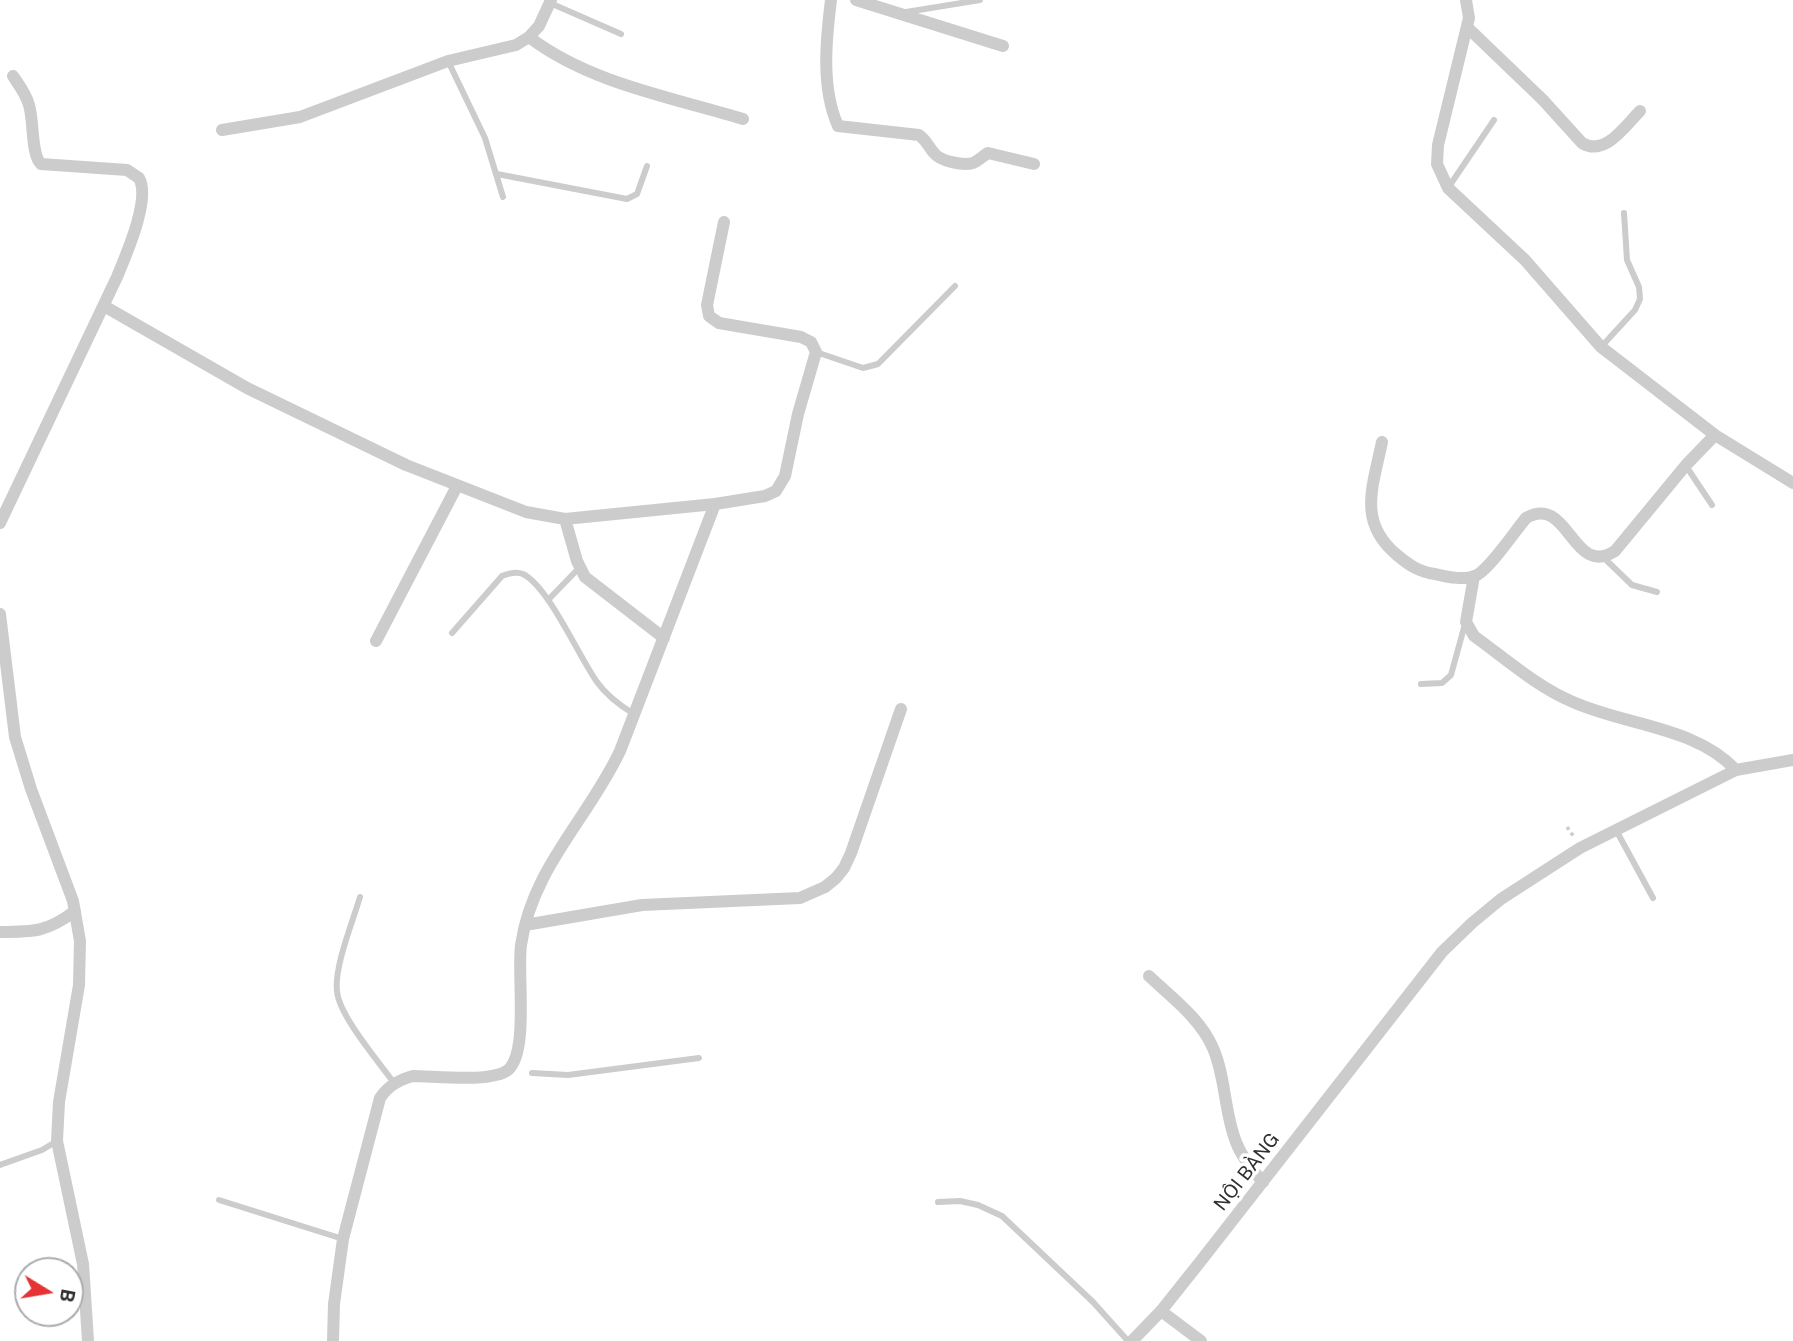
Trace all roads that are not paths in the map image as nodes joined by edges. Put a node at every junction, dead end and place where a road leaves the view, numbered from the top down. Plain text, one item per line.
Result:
1 (831, 0) edge
2 (856, 0) edge
3 (980, 0) edge
4 (1466, 0) edge
5 (550, 1) edge
6 (901, 13) junction
7 (1467, 27) junction
8 (621, 34) dead end
9 (529, 37) junction
10 (1003, 46) dead end
11 (448, 61) junction
12 (13, 76) dead end
13 (1640, 111) dead end
14 (743, 119) dead end
15 (1494, 120) dead end
16 (222, 130) dead end
17 (1034, 164) dead end
18 (648, 166) dead end
19 (496, 174) junction
20 (1448, 188) junction
21 (503, 197) dead end
22 (1624, 213) dead end
23 (724, 222) dead end
24 (955, 286) dead end
25 (104, 306) junction
26 (1601, 347) junction
27 (816, 352) junction
28 (1715, 435) junction
29 (1382, 442) dead end
30 (1686, 465) junction
31 (1793, 483) edge
32 (457, 486) junction
33 (715, 504) junction
34 (1712, 505) dead end
35 (565, 519) junction
36 (0, 523) edge
37 (1602, 557) junction
38 (579, 568) junction
39 (1474, 576) junction
40 (1657, 592) dead end
41 (548, 600) junction
42 (0, 614) edge
43 (1466, 622) junction
44 (452, 633) dead end
45 (664, 638) junction
46 (376, 641) dead end
47 (1422, 684) dead end
48 (901, 709) dead end
49 (635, 715) junction
50 (1793, 760) edge
51 (1736, 770) junction
52 (1616, 830) junction
53 (360, 897) dead end
54 (1653, 898) dead end
55 (75, 911) junction
56 (525, 925) junction
57 (0, 932) edge
58 (1149, 976) dead end
59 (699, 1058) dead end
60 (532, 1073) dead end
61 (394, 1083) junction
62 (57, 1142) junction
63 (0, 1165) edge
64 (1263, 1182) junction
65 (219, 1200) dead end
66 (938, 1202) dead end
67 (343, 1239) junction
68 (1161, 1311) junction
69 (88, 1341) edge
70 (333, 1341) edge
71 (1130, 1341) edge
72 (1202, 1341) edge

1 - 17 street
2 - 6 street
3 - 6 lane
4 - 7 street
5 - 8 lane
5 - 9 street
6 - 10 street
7 - 13 street
7 - 20 street
9 - 11 street
9 - 14 street
11 - 16 street
11 - 19 lane
12 - 25 street
15 - 20 lane
18 - 19 lane
19 - 21 lane
20 - 26 street
22 - 26 lane
23 - 27 street
24 - 27 lane
25 - 32 street
25 - 36 street
26 - 28 street
27 - 33 street
28 - 30 street
28 - 31 street
29 - 39 street
30 - 34 lane
30 - 37 street
32 - 35 street
32 - 46 street
33 - 35 street
33 - 45 street
35 - 38 street
37 - 39 street
37 - 40 lane
38 - 41 lane
38 - 45 street
39 - 43 street
41 - 44 lane
41 - 49 lane
42 - 55 street
43 - 47 lane
43 - 51 street
45 - 49 street
48 - 56 street
49 - 56 street
50 - 51 street, NỘI BÀNG
51 - 52 street, NỘI BÀNG
52 - 54 lane
52 - 64 street, NỘI BÀNG
53 - 61 lane
55 - 57 street
55 - 62 street
56 - 61 street
58 - 64 street
59 - 60 lane
61 - 67 street
62 - 63 lane
62 - 69 street
64 - 68 street, NỘI BÀNG
65 - 67 lane
66 - 71 lane
67 - 70 street
68 - 71 street, NỘI BÀNG
68 - 72 street

